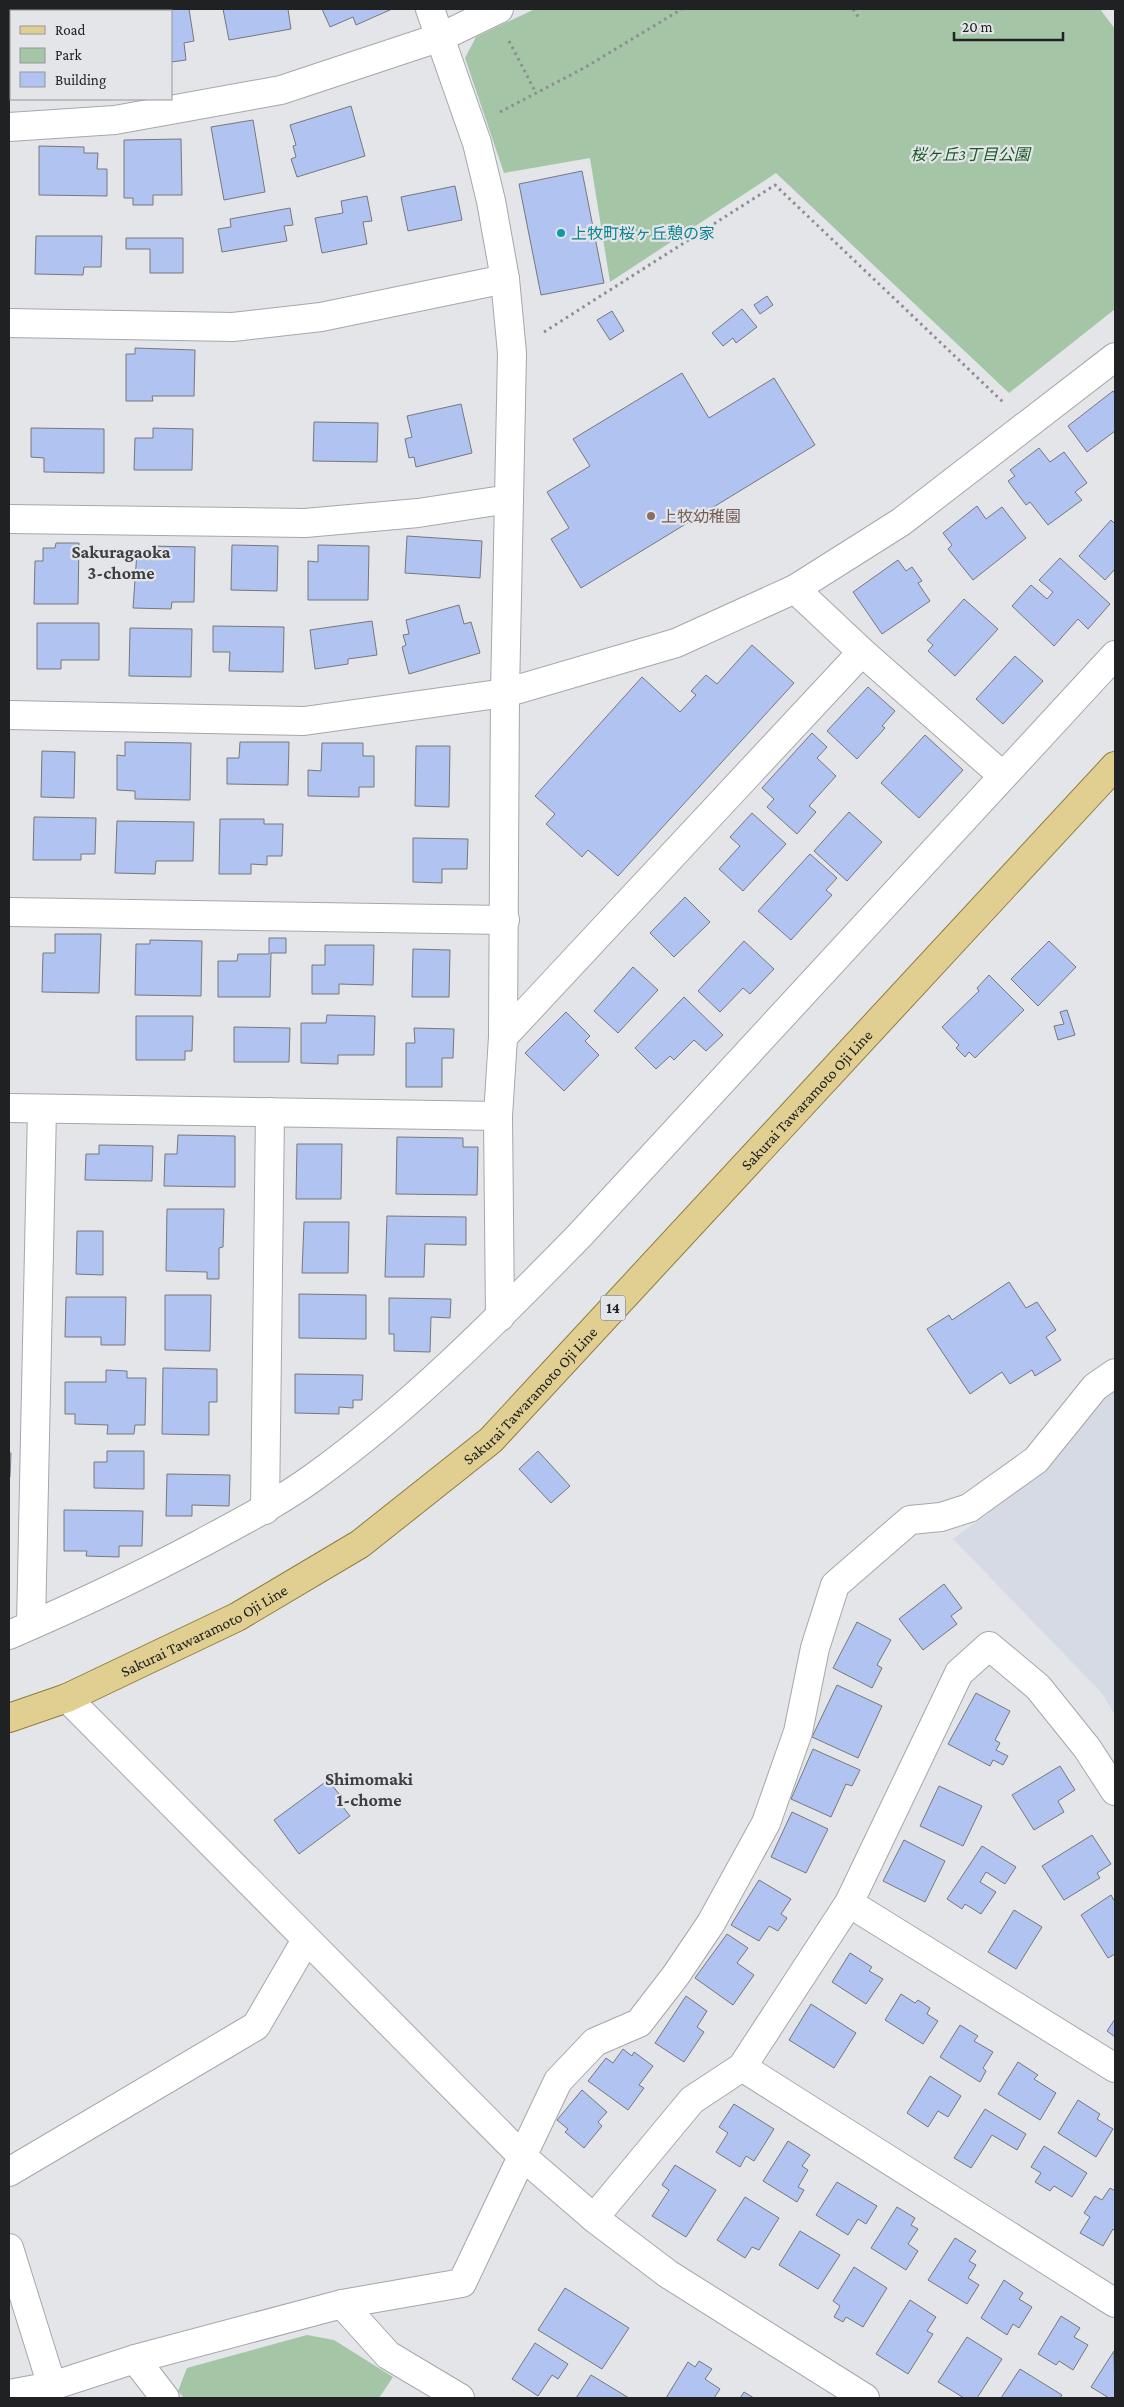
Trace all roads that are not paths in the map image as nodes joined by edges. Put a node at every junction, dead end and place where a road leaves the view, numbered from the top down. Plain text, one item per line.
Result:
1 (430, 9) edge
2 (496, 10) edge
3 (440, 37) junction
4 (9, 127) edge
5 (505, 279) junction
6 (9, 323) edge
7 (1115, 357) edge
8 (509, 499) junction
9 (9, 519) edge
10 (795, 589) junction
11 (862, 652) junction
12 (1115, 655) edge
13 (505, 693) junction
14 (9, 715) edge
15 (1115, 766) edge
16 (1004, 776) junction
17 (9, 912) edge
18 (505, 920) junction
19 (503, 1037) junction
20 (9, 1108) edge
21 (42, 1109) junction
22 (270, 1112) junction
23 (498, 1116) junction
24 (500, 1317) junction
25 (1115, 1374) edge
26 (265, 1510) junction
27 (20, 1630) edge
28 (67, 1698) junction
29 (9, 1718) edge
30 (1115, 1791) edge
31 (849, 1903) junction
32 (306, 1940) junction
33 (742, 2067) junction
34 (1115, 2068) edge
35 (522, 2156) junction
36 (9, 2172) edge
37 (594, 2218) junction
38 (9, 2248) edge
39 (1115, 2303) edge
40 (342, 2304) junction
41 (135, 2359) junction
42 (52, 2386) junction
43 (9, 2394) edge
44 (165, 2398) edge
45 (460, 2398) edge
46 (865, 2398) edge

1 - 3 street
2 - 3 street
3 - 4 street
3 - 5 street
5 - 6 street
5 - 8 street
7 - 10 street
8 - 9 street
8 - 13 street
10 - 11 street
10 - 13 street
11 - 16 street
11 - 19 street
12 - 16 street
13 - 14 street
13 - 18 street
15 - 28 main road, Sakurai Tawaramoto Oji Line / 14
16 - 24 street
17 - 18 street
18 - 19 street
19 - 23 street
20 - 21 street
21 - 22 street
21 - 27 street
22 - 23 street
22 - 26 street
23 - 24 street
24 - 26 street
25 - 35 street
26 - 27 street
28 - 29 main road, Sakurai Tawaramoto Oji Line / 14
28 - 32 street
30 - 31 street
31 - 33 street
31 - 34 street
32 - 35 street
32 - 36 street
33 - 37 street
33 - 39 street
35 - 37 street
35 - 40 street
37 - 46 street
38 - 42 street
40 - 41 street
40 - 45 street
41 - 42 street
41 - 44 street
42 - 43 street

